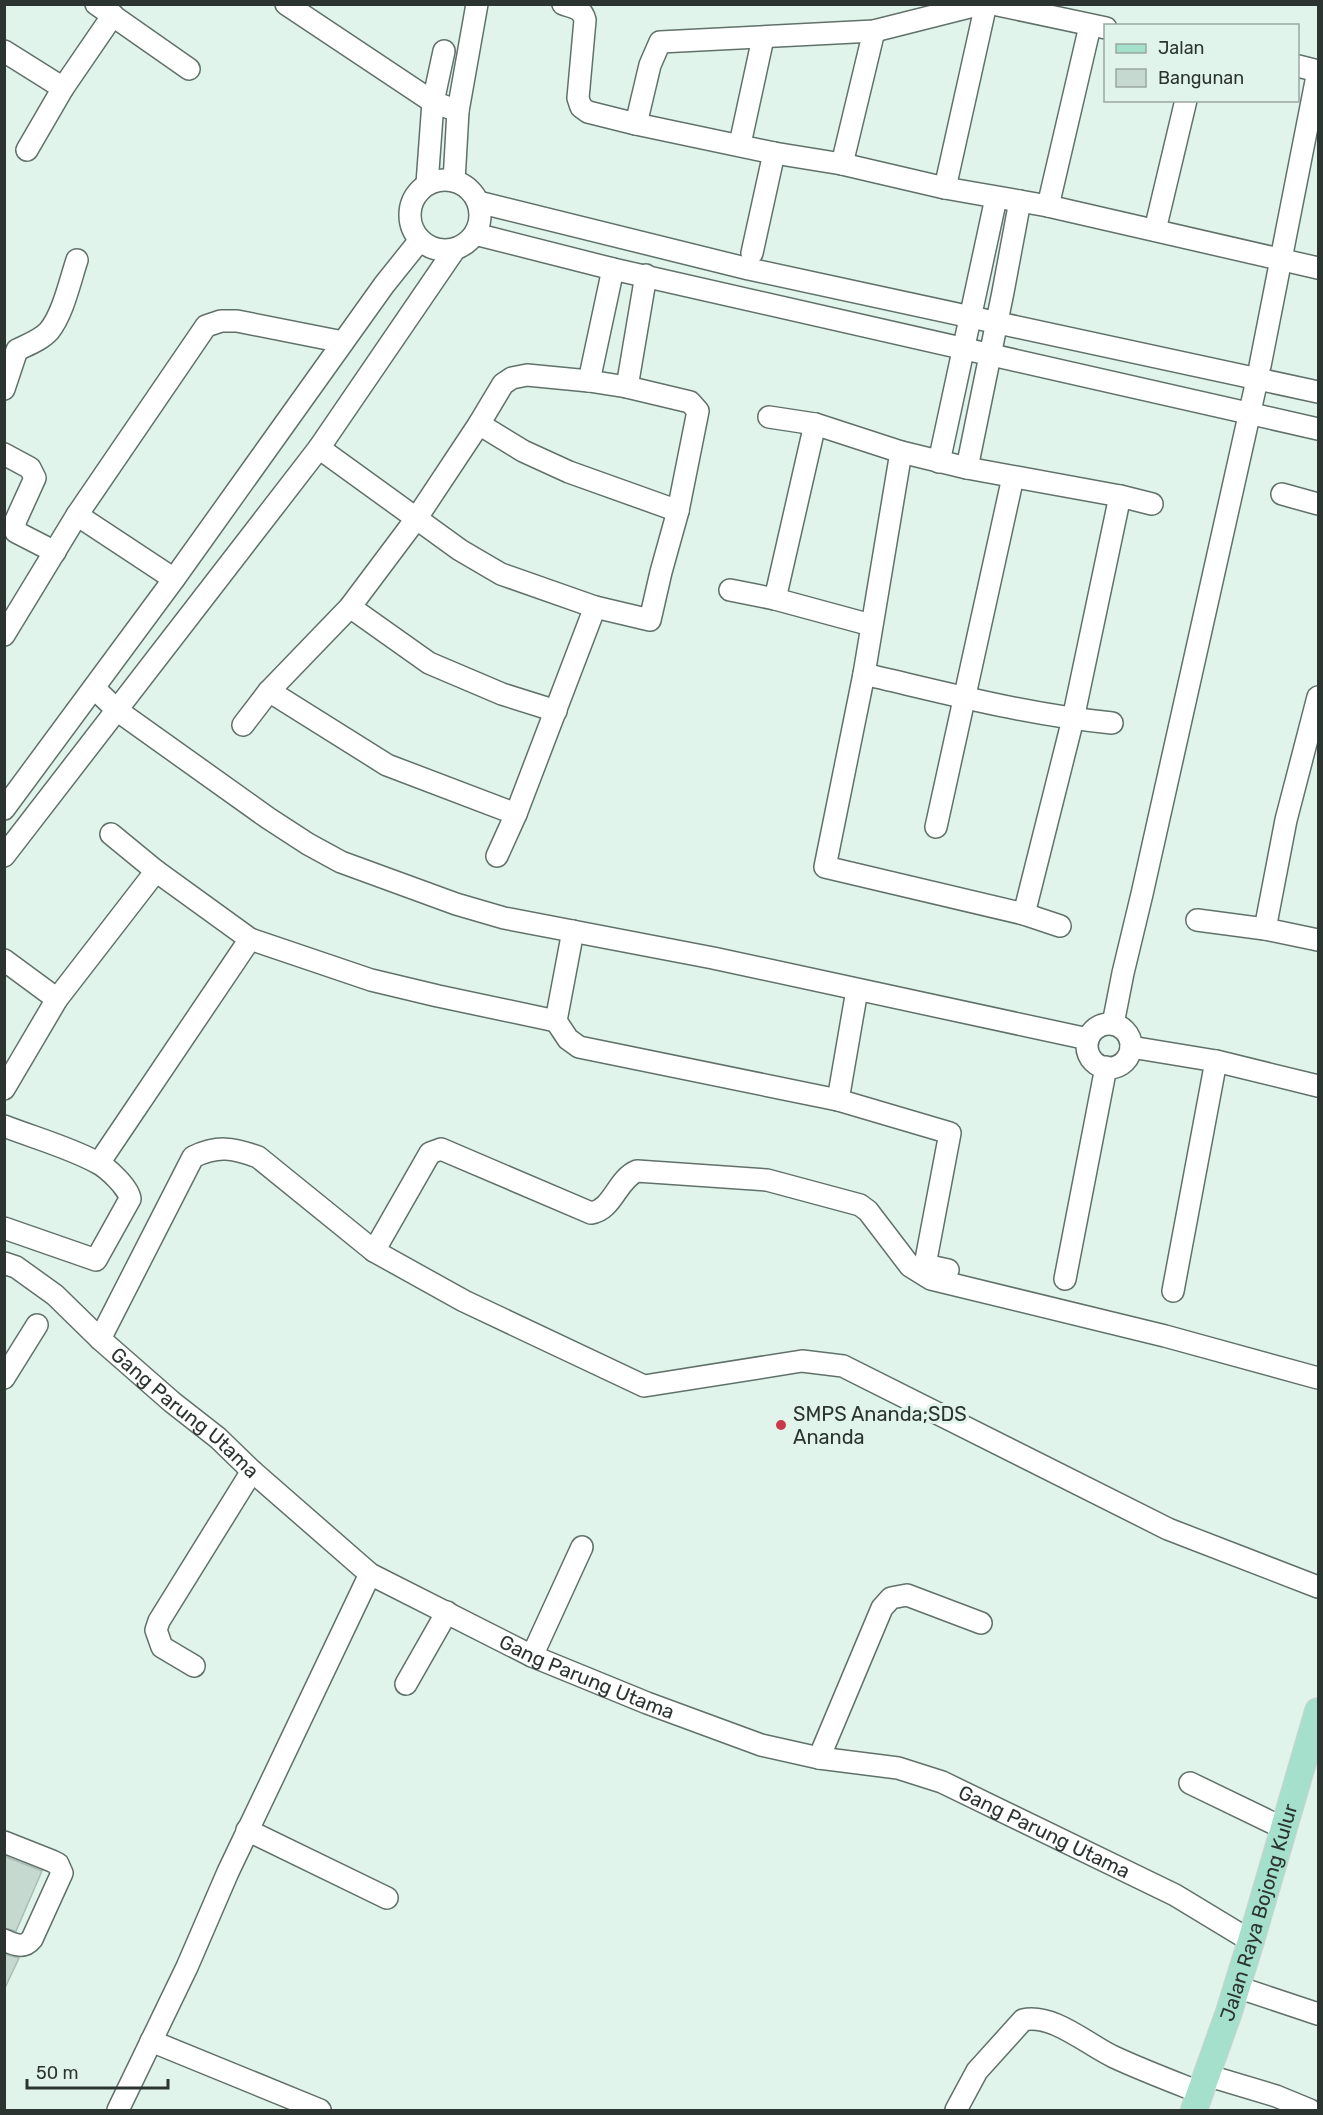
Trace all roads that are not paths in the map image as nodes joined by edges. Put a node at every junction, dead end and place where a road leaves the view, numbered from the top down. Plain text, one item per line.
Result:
1 (286, 4) edge
2 (477, 4) edge
3 (563, 4) edge
4 (981, 4) edge
5 (986, 4) edge
6 (993, 4) edge
7 (104, 10) edge
8 (1098, 27) edge
9 (874, 31) junction
10 (763, 38) junction
11 (4, 51) edge
12 (444, 51) dead end
13 (1299, 66) edge
14 (189, 69) dead end
15 (1318, 71) edge
16 (63, 88) junction
17 (433, 102) junction
18 (1186, 102) edge
19 (458, 111) junction
20 (636, 124) junction
21 (740, 144) junction
22 (27, 150) dead end
23 (774, 153) junction
24 (842, 164) junction
25 (454, 181) junction
26 (427, 184) junction
27 (945, 188) junction
28 (996, 198) junction
29 (1020, 201) junction
30 (478, 202) junction
31 (1048, 206) junction
32 (1155, 231) junction
33 (475, 234) junction
34 (420, 240) junction
35 (455, 249) junction
36 (752, 253) dead end
37 (77, 260) dead end
38 (1281, 260) junction
39 (1318, 268) edge
40 (613, 269) junction
41 (646, 275) junction
42 (971, 317) junction
43 (997, 323) junction
44 (343, 342) junction
45 (10, 347) edge
46 (964, 350) junction
47 (990, 356) junction
48 (1258, 373) junction
49 (589, 381) junction
50 (627, 387) junction
51 (4, 390) edge
52 (1318, 392) edge
53 (1248, 414) junction
54 (769, 417) dead end
55 (479, 424) junction
56 (815, 424) junction
57 (1318, 429) edge
58 (319, 448) junction
59 (901, 453) junction
60 (4, 454) edge
61 (939, 462) junction
62 (967, 468) junction
63 (1013, 477) junction
64 (1282, 494) dead end
65 (1120, 496) junction
66 (1152, 504) dead end
67 (1318, 504) edge
68 (678, 511) junction
69 (78, 515) junction
70 (416, 519) junction
71 (55, 552) junction
72 (174, 579) junction
73 (730, 590) dead end
74 (775, 599) junction
75 (350, 607) junction
76 (596, 607) junction
77 (871, 625) junction
78 (4, 635) edge
79 (864, 674) junction
80 (94, 688) junction
81 (269, 691) junction
82 (1318, 697) edge
83 (964, 698) junction
84 (118, 711) junction
85 (556, 711) junction
86 (1072, 719) junction
87 (1112, 723) dead end
88 (243, 725) dead end
89 (4, 809) edge
90 (516, 814) junction
91 (936, 827) dead end
92 (111, 834) dead end
93 (4, 856) edge
94 (497, 856) dead end
95 (156, 871) junction
96 (1024, 914) junction
97 (1197, 920) dead end
98 (1060, 926) dead end
99 (1265, 929) junction
100 (573, 931) junction
101 (250, 939) junction
102 (1318, 940) edge
103 (4, 960) edge
104 (857, 990) junction
105 (57, 999) junction
106 (556, 1021) junction
107 (1113, 1024) junction
108 (1088, 1039) junction
109 (1131, 1047) junction
110 (1216, 1061) junction
111 (1106, 1067) junction
112 (1318, 1086) edge
113 (4, 1089) edge
114 (838, 1100) junction
115 (4, 1126) edge
116 (99, 1162) junction
117 (4, 1228) edge
118 (374, 1251) junction
119 (4, 1263) edge
120 (1065, 1279) dead end
121 (996, 1281) dead end
122 (1173, 1291) dead end
123 (37, 1324) dead end
124 (100, 1339) junction
125 (4, 1378) edge
126 (1318, 1378) edge
127 (252, 1471) junction
128 (582, 1547) dead end
129 (370, 1574) junction
130 (1318, 1587) edge
131 (447, 1612) junction
132 (981, 1623) dead end
133 (532, 1656) junction
134 (194, 1666) dead end
135 (406, 1684) dead end
136 (1318, 1711) edge
137 (819, 1758) junction
138 (1190, 1783) dead end
139 (1285, 1829) junction
140 (247, 1830) junction
141 (4, 1842) edge
142 (387, 1899) dead end
143 (4, 1940) edge
144 (1251, 1941) junction
145 (1237, 1987) junction
146 (1318, 2014) edge
147 (151, 2041) junction
148 (1200, 2093) edge
149 (118, 2110) edge
150 (320, 2110) edge
151 (956, 2110) edge
152 (1310, 2110) edge

1 - 17 street
2 - 19 street
3 - 20 street
4 - 9 street
5 - 27 street
6 - 8 street
7 - 14 street
7 - 16 street
8 - 31 street
9 - 10 street
9 - 24 street
10 - 20 street
10 - 21 street
11 - 16 street
12 - 17 street
13 - 15 street
15 - 38 street
16 - 22 street
17 - 19 street
17 - 26 street
18 - 32 street
19 - 25 street
20 - 21 street
21 - 23 street
23 - 24 street
23 - 36 street
24 - 27 street
25 - 26 street
25 - 30 street
26 - 34 street
27 - 28 street
28 - 29 street
28 - 42 street
29 - 31 street
29 - 43 street
30 - 33 street
30 - 42 street
31 - 32 street
32 - 38 street
33 - 35 street
33 - 40 street
34 - 35 street
34 - 44 street
35 - 58 street
37 - 45 street
38 - 39 street
38 - 48 street
40 - 41 street
40 - 49 street
41 - 46 street
41 - 50 street
42 - 43 street
42 - 46 street
43 - 47 street
43 - 48 street
44 - 69 street
44 - 72 street
45 - 51 street
46 - 47 street
46 - 61 street
47 - 53 street
47 - 62 street
48 - 52 street
48 - 53 street
49 - 50 street
49 - 55 street
50 - 68 street
53 - 57 street
53 - 107 street
54 - 56 street
55 - 68 street
55 - 70 street
56 - 59 street
56 - 74 street
58 - 70 street
58 - 84 street
59 - 61 street
59 - 77 street
60 - 71 street
61 - 62 street
62 - 63 street
63 - 65 street
63 - 83 street
64 - 67 street
65 - 66 street
65 - 86 street
68 - 76 street
69 - 71 street
69 - 72 street
70 - 75 street
70 - 76 street
71 - 78 street
72 - 80 street
73 - 74 street
74 - 77 street
75 - 81 street
75 - 85 street
76 - 85 street
77 - 79 street
79 - 83 street
79 - 96 street
80 - 84 street
80 - 89 street
81 - 88 street
81 - 90 street
82 - 99 street
83 - 86 street
83 - 91 street
84 - 93 street
84 - 100 street
85 - 90 street
86 - 87 street
86 - 96 street
90 - 94 street
92 - 95 street
95 - 101 street
95 - 105 street
96 - 98 street
97 - 99 street
99 - 102 street
100 - 104 street
100 - 106 street
101 - 106 street
101 - 116 street
103 - 105 street
104 - 108 street
104 - 114 street
105 - 113 street
106 - 114 street
107 - 108 street
107 - 109 street
108 - 111 street
109 - 110 street
109 - 111 street
110 - 112 street
110 - 122 street
111 - 120 street
114 - 121 street
115 - 116 street
116 - 117 street
118 - 124 street
118 - 126 street
118 - 130 street
119 - 124 street, Gang Parung Utama
123 - 125 street
124 - 127 street, Gang Parung Utama
127 - 129 street, Gang Parung Utama
127 - 134 street
128 - 133 street
129 - 131 street, Gang Parung Utama
129 - 140 street
131 - 133 street, Gang Parung Utama
131 - 135 street
132 - 137 street
133 - 137 street, Gang Parung Utama
136 - 139 main road, Jalan Raya Bojong Kulur
137 - 144 street, Gang Parung Utama
138 - 139 street
139 - 144 main road, Jalan Raya Bojong Kulur
140 - 142 street
140 - 147 street
141 - 143 street
144 - 145 main road, Jalan Raya Bojong Kulur
145 - 146 street
145 - 148 main road, Jalan Raya Bojong Kulur
147 - 149 street
147 - 150 street
148 - 151 street
148 - 152 street

